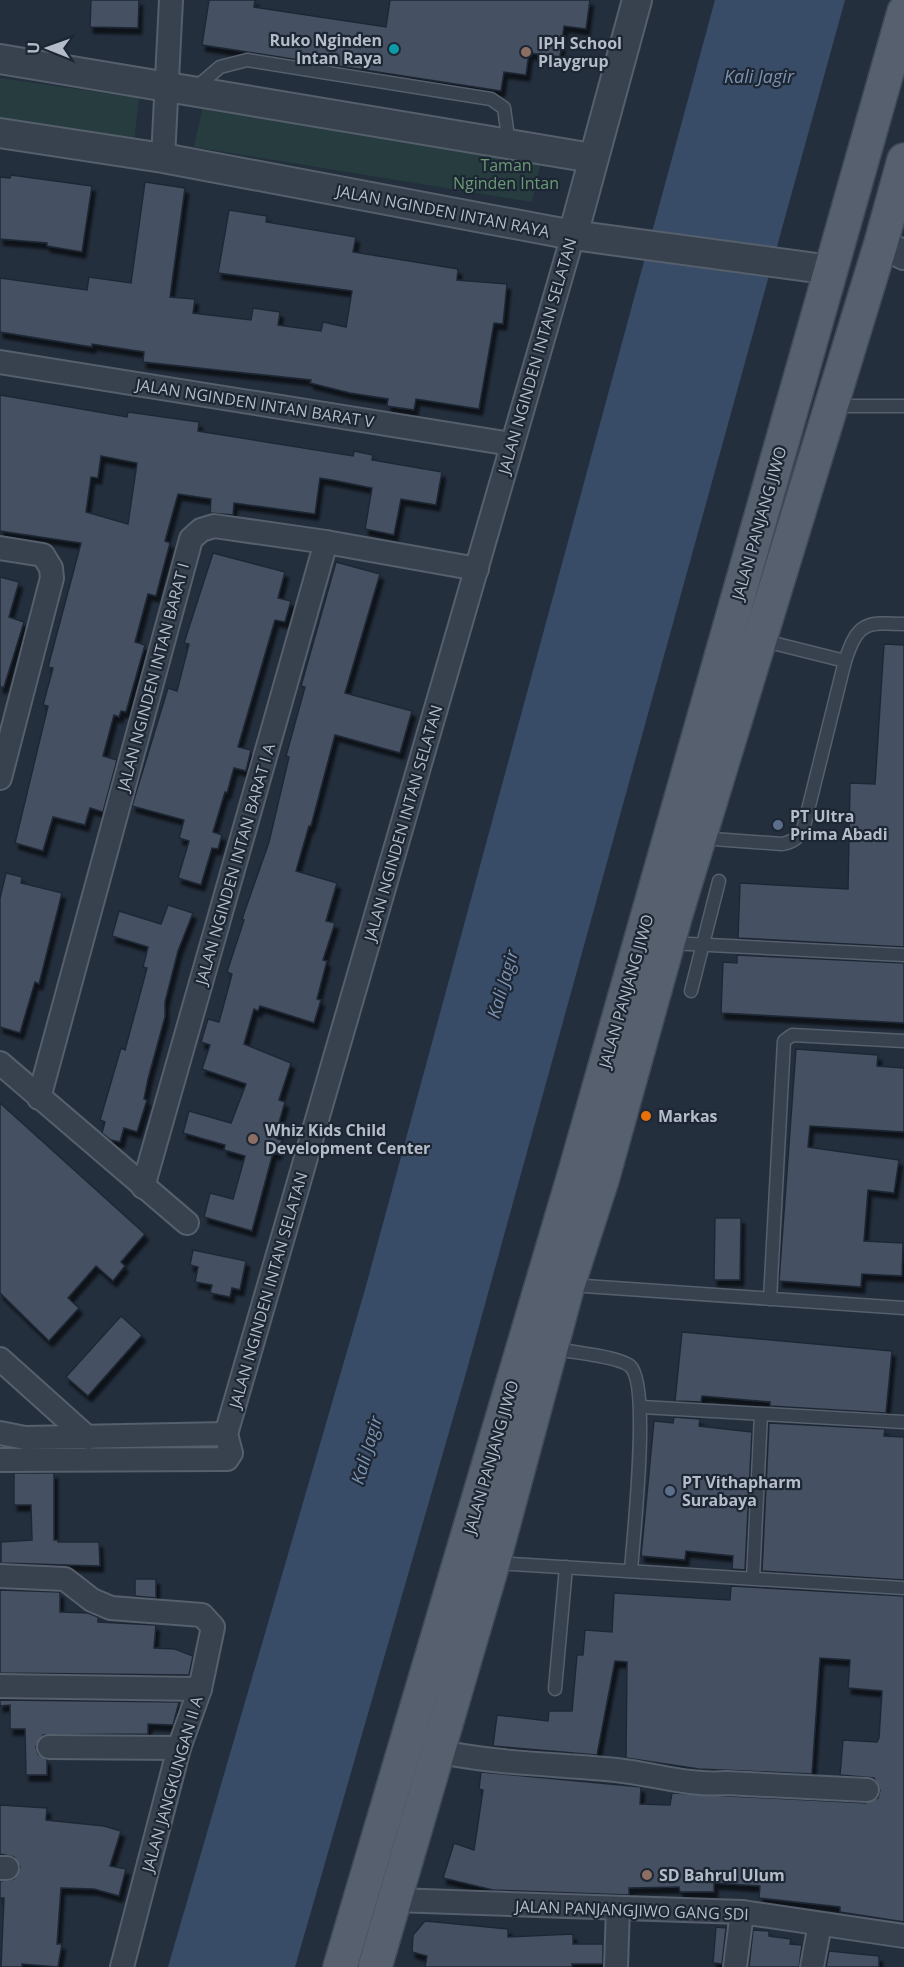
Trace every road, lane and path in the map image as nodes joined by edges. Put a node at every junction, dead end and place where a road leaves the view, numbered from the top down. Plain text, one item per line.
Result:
1 (171, 0) edge
2 (637, 0) edge
3 (904, 12) edge
4 (0, 59) edge
5 (180, 90) junction
6 (0, 133) edge
7 (509, 144) junction
8 (163, 158) junction
9 (592, 158) junction
10 (902, 174) edge
11 (573, 235) junction
12 (893, 249) edge
13 (831, 270) junction
14 (0, 362) edge
15 (831, 406) junction
16 (904, 406) edge
17 (511, 444) junction
18 (326, 542) junction
19 (0, 548) edge
20 (477, 569) junction
21 (904, 624) edge
22 (760, 640) junction
23 (845, 661) junction
24 (0, 778) edge
25 (700, 838) junction
26 (719, 880) dead end
27 (668, 943) junction
28 (704, 944) junction
29 (904, 955) edge
30 (691, 991) dead end
31 (904, 1041) edge
32 (0, 1063) edge
33 (39, 1098) junction
34 (589, 1176) junction
35 (143, 1187) junction
36 (187, 1223) dead end
37 (574, 1223) junction
38 (568, 1285) junction
39 (770, 1299) junction
40 (904, 1308) edge
41 (551, 1349) junction
42 (0, 1359) edge
43 (642, 1407) junction
44 (761, 1414) junction
45 (904, 1422) edge
46 (3, 1434) edge
47 (226, 1434) junction
48 (88, 1438) junction
49 (0, 1460) edge
50 (494, 1563) junction
51 (566, 1567) junction
52 (631, 1571) junction
53 (0, 1576) edge
54 (753, 1578) junction
55 (904, 1588) edge
56 (0, 1686) edge
57 (200, 1689) junction
58 (555, 1689) dead end
59 (49, 1747) dead end
60 (179, 1748) junction
61 (437, 1751) junction
62 (867, 1790) dead end
63 (395, 1900) junction
64 (618, 1908) junction
65 (742, 1912) junction
66 (820, 1924) junction
67 (904, 1936) edge
68 (122, 1967) edge
69 (340, 1967) edge
70 (375, 1967) edge
71 (616, 1967) edge
72 (735, 1967) edge
73 (812, 1967) edge

1 - 5 street
2 - 9 street, JALAN NGINDEN INTAN SELATAN
3 - 13 main road, JALAN PANJANG JIWO
4 - 5 street
5 - 7 street
5 - 7 lane
5 - 8 street
6 - 8 street, JALAN NGINDEN INTAN RAYA
7 - 9 street
8 - 11 street, JALAN NGINDEN INTAN RAYA
9 - 11 street, JALAN NGINDEN INTAN SELATAN
10 - 12 main road, JALAN PANJANG JIWO
11 - 13 street, JALAN NGINDEN INTAN RAYA
11 - 17 street, JALAN NGINDEN INTAN SELATAN
12 - 15 main road, JALAN PANJANG JIWO
13 - 34 main road, JALAN PANJANG JIWO
14 - 17 street, JALAN NGINDEN INTAN BARAT V
15 - 16 lane
15 - 22 main road, JALAN PANJANG JIWO
17 - 20 street, JALAN NGINDEN INTAN SELATAN
18 - 20 street, JALAN NGINDEN INTAN BARAT I
18 - 33 street, JALAN NGINDEN INTAN BARAT I
18 - 35 street, JALAN NGINDEN INTAN BARAT I A
19 - 24 street
20 - 47 street, JALAN NGINDEN INTAN SELATAN
21 - 23 lane
22 - 23 lane
22 - 25 main road, JALAN PANJANG JIWO
23 - 25 lane
25 - 27 main road, JALAN PANJANG JIWO
26 - 28 lane
27 - 28 lane
27 - 34 main road, JALAN PANJANG JIWO
28 - 29 lane
28 - 30 lane
31 - 39 lane
32 - 33 street
33 - 35 street
34 - 37 main road, JALAN PANJANG JIWO
35 - 36 street
37 - 38 main road, JALAN PANJANG JIWO
37 - 69 main road, JALAN PANJANG JIWO
38 - 39 lane
38 - 41 main road, JALAN PANJANG JIWO
39 - 40 lane
41 - 43 lane
41 - 50 main road, JALAN PANJANG JIWO
42 - 48 street
43 - 44 lane
43 - 52 lane
44 - 45 lane
44 - 54 lane
46 - 48 street
47 - 48 street
47 - 49 street
50 - 51 lane
50 - 61 main road, JALAN PANJANG JIWO
51 - 52 lane
51 - 58 lane
52 - 54 lane
53 - 57 street
54 - 55 lane
56 - 57 street, JALAN JANGKUNGAN II A
57 - 60 street, JALAN JANGKUNGAN II A
59 - 60 street
60 - 68 street, JALAN JANGKUNGAN II A
61 - 62 street
61 - 63 main road, JALAN PANJANG JIWO
63 - 64 street, JALAN PANJANGJIWO GANG SDI
63 - 70 main road, JALAN PANJANG JIWO
64 - 65 street, JALAN PANJANGJIWO GANG SDI
64 - 71 street
65 - 66 street, JALAN PANJANGJIWO GANG SDI
65 - 72 street
66 - 67 street, JALAN PANJANGJIWO GANG SDI
66 - 73 street

